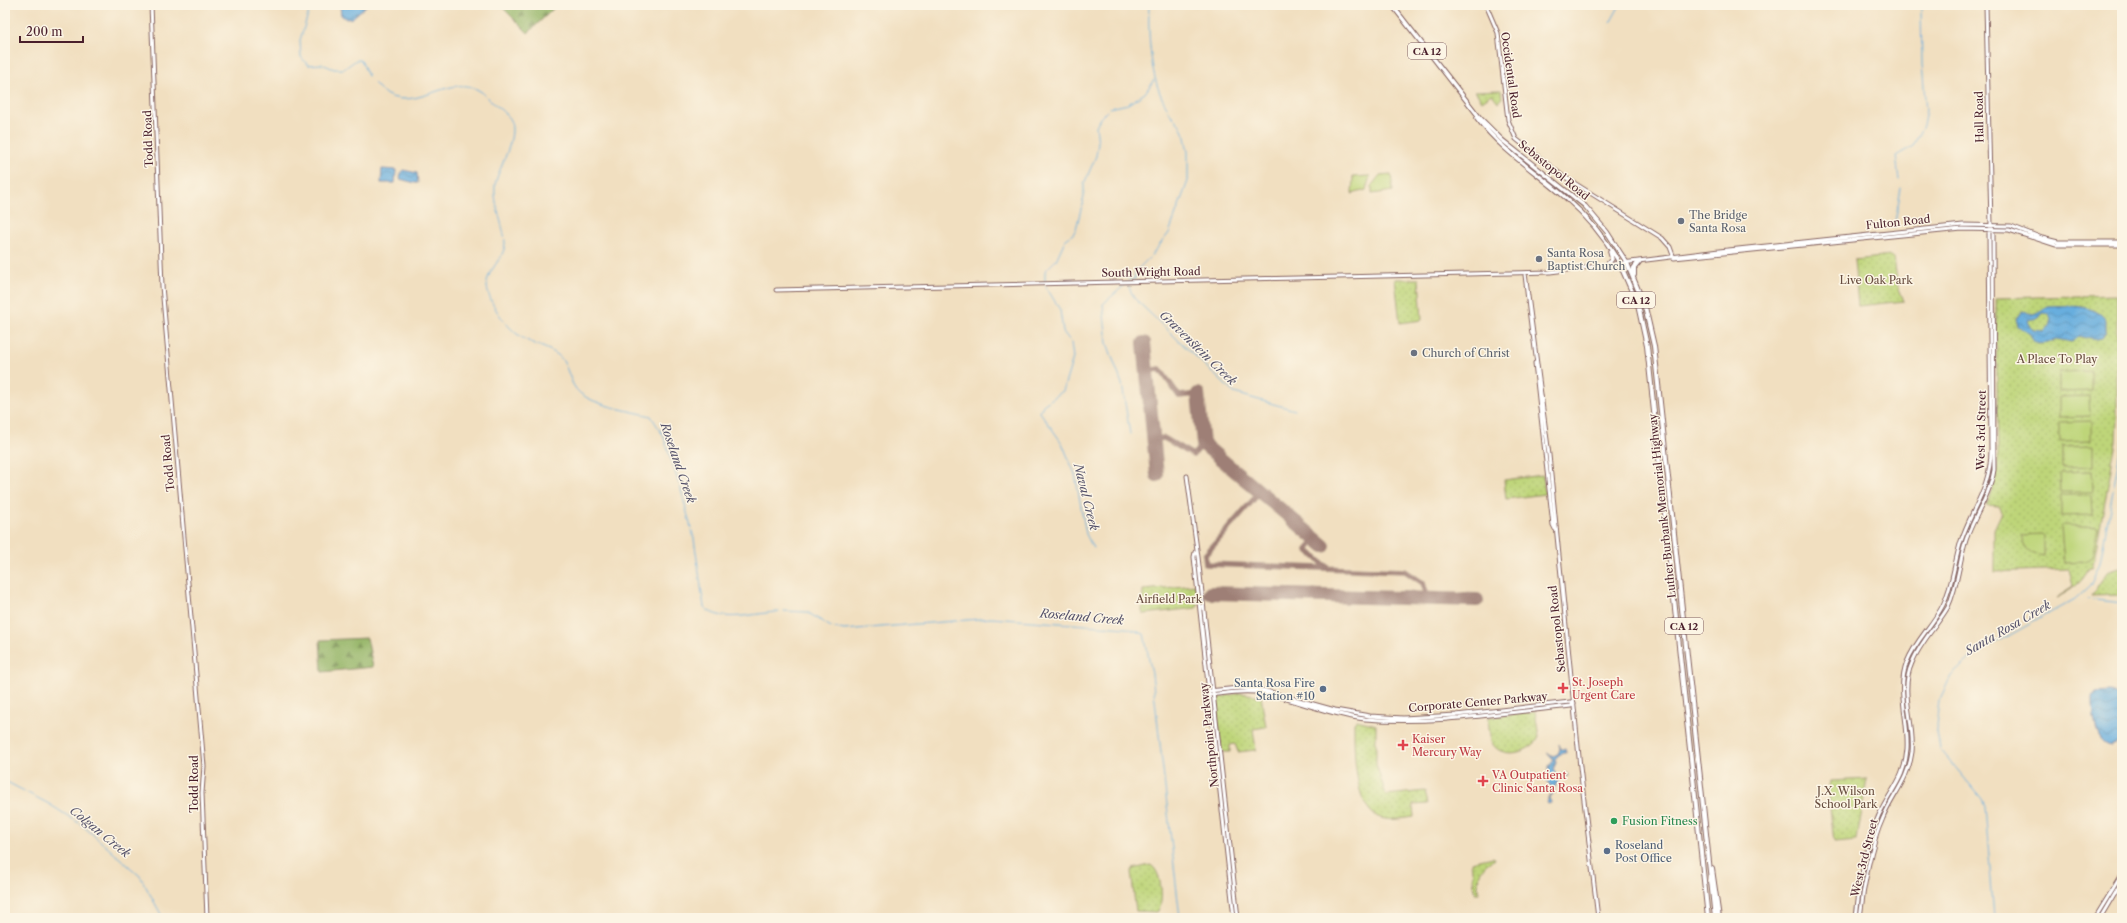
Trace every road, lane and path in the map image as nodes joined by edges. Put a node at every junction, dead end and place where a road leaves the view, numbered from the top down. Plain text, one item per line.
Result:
1 (151, 5) edge
2 (1392, 5) edge
3 (1486, 5) edge
4 (1986, 5) edge
5 (1462, 97) junction
6 (1991, 227) junction
7 (1598, 232) junction
8 (2121, 243) edge
9 (1674, 258) junction
10 (1639, 262) junction
11 (1620, 264) junction
12 (1627, 264) junction
13 (1606, 266) junction
14 (1525, 273) junction
15 (1636, 281) junction
16 (776, 290) dead end
17 (1187, 476) dead end
18 (1211, 693) junction
19 (1574, 703) junction
20 (1705, 828) junction
21 (2122, 874) edge
22 (2122, 881) edge
23 (207, 918) edge
24 (1234, 918) edge
25 (1238, 918) edge
26 (1598, 918) edge
27 (1708, 918) edge
28 (1715, 918) edge
29 (1719, 918) edge
30 (1856, 918) edge
31 (1860, 918) edge
32 (2095, 918) edge
33 (2100, 918) edge

1 - 23 main road, Todd Road
2 - 5 main road, Sebastopol Road / CA 12
3 - 9 main road, Occidental Road
4 - 6 main road, Hall Road
5 - 7 main road, Sebastopol Road / CA 12
5 - 12 main road, Sebastopol Road / CA 12
6 - 8 main road, Fulton Road
6 - 9 main road, Fulton Road
6 - 30 main road, West 3rd Street
6 - 31 main road, West 3rd Street
7 - 11 main road, Sebastopol Road / CA 12
7 - 13 main road
9 - 10 main road, Fulton Road
10 - 12 main road, Fulton Road
10 - 15 highway
11 - 12 main road, Fulton Road
11 - 13 main road, Fulton Road
11 - 27 highway, Luther Burbank Memorial Highway / CA 12
12 - 15 highway, Luther Burbank Memorial Highway / CA 12
13 - 14 main road, South Wright Road
14 - 16 main road, South Wright Road
14 - 19 main road, Sebastopol Road
15 - 20 highway, Luther Burbank Memorial Highway / CA 12
17 - 18 main road, Northpoint Parkway
18 - 19 main road, Corporate Center Parkway
18 - 24 main road, Northpoint Parkway
18 - 25 main road, Northpoint Parkway
19 - 26 main road, Sebastopol Road
20 - 28 highway, Luther Burbank Memorial Highway / CA 12
20 - 29 highway
21 - 32 main road
22 - 33 main road

